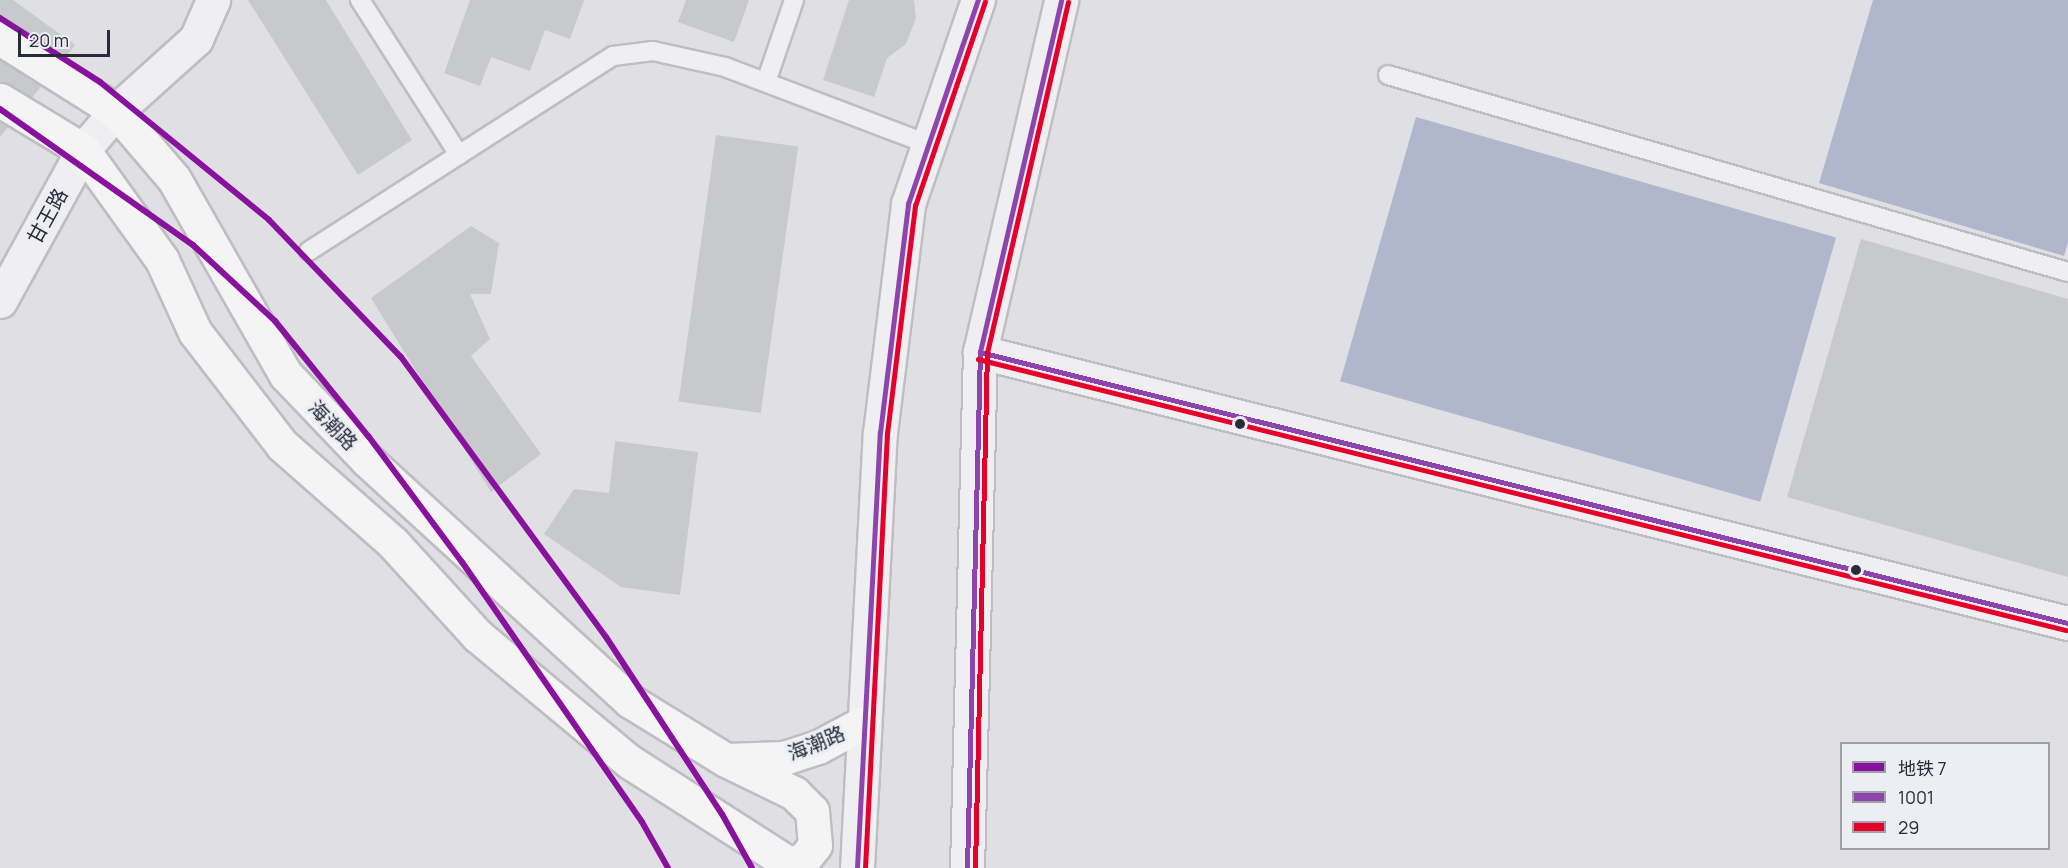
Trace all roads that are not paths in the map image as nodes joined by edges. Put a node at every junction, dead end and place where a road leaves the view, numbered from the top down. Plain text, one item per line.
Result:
1 (213, 0) edge
2 (360, 0) edge
3 (794, 0) edge
4 (978, 0) edge
5 (1061, 0) edge
6 (0, 38) edge
7 (1388, 75) dead end
8 (766, 82) junction
9 (0, 100) edge
10 (116, 111) junction
11 (928, 144) junction
12 (83, 150) junction
13 (459, 155) junction
14 (309, 251) dead end
15 (2068, 272) edge
16 (0, 301) edge
17 (980, 352) junction
18 (2068, 623) edge
19 (864, 723) junction
20 (726, 760) junction
21 (794, 866) edge
22 (857, 868) edge
23 (967, 868) edge

1 - 10 street, 甘王路
2 - 13 lane
3 - 8 lane
4 - 11 street
5 - 17 street
6 - 10 main road, 海潮路
7 - 15 lane
8 - 11 lane
8 - 13 lane
9 - 12 main road
10 - 12 street, 甘王路
10 - 20 main road, 海潮路
11 - 19 street
12 - 16 street, 甘王路
12 - 21 main road
13 - 14 lane
17 - 18 street
17 - 23 street
19 - 20 main road, 海潮路
19 - 22 street
20 - 21 main road

